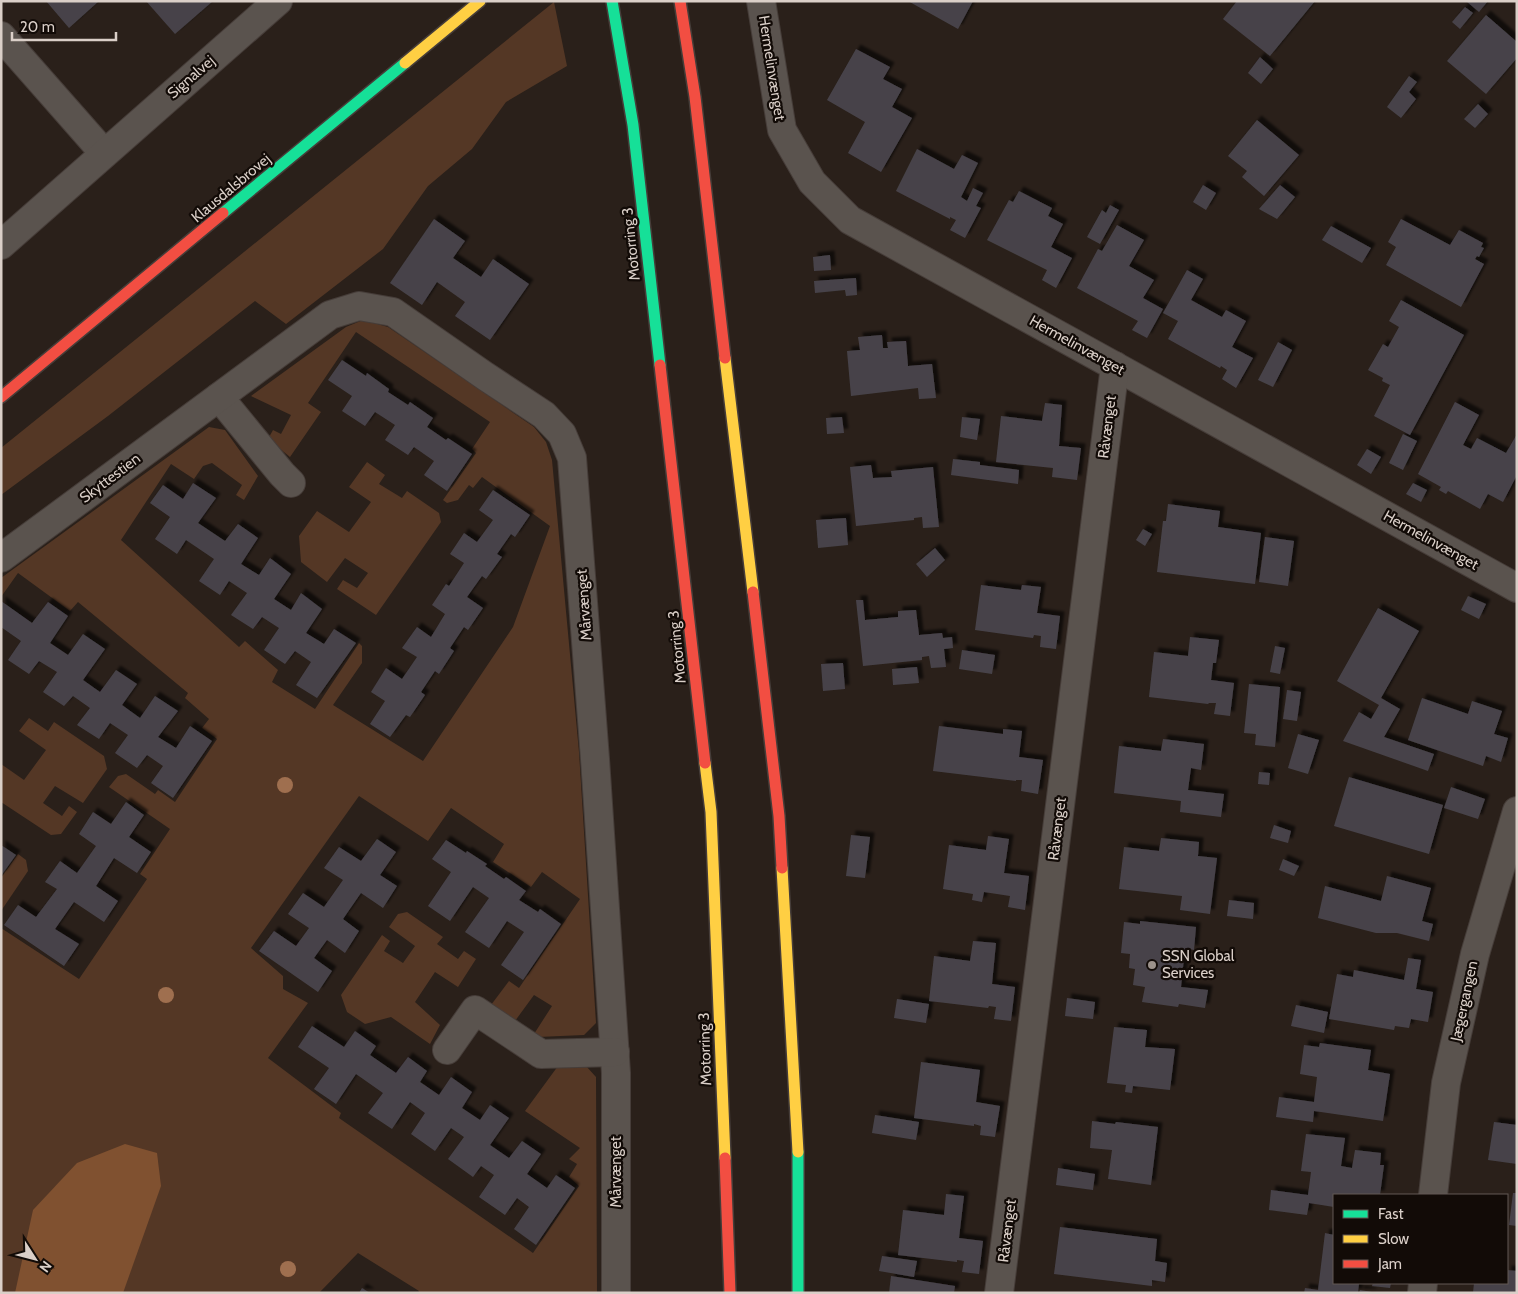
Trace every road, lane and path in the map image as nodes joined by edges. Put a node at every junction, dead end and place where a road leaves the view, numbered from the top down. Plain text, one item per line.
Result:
1 (278, 1) edge
2 (480, 1) edge
3 (612, 1) edge
4 (680, 1) edge
5 (761, 1) edge
6 (1, 36) edge
7 (104, 153) junction
8 (1, 245) edge
9 (330, 315) joint
10 (1115, 366) junction
11 (1, 397) edge
12 (219, 397) junction
13 (292, 483) dead end
14 (1, 558) edge
15 (1517, 588) edge
16 (1517, 811) edge
17 (447, 1050) dead end
18 (615, 1052) junction
19 (1434, 1194) edge
20 (616, 1293) edge
21 (730, 1293) edge
22 (798, 1293) edge
23 (999, 1293) edge

1 - 7 street, Signalvej
2 - 11 main road, Klausdalsbrovej
3 - 21 main road, Motorring 3
4 - 22 main road
5 - 10 street, Hermelinvænget
6 - 7 street
7 - 8 street, Signalvej
9 - 12 street, Skyttestien
9 - 18 street, Mårvænget
10 - 15 street, Hermelinvænget
10 - 23 street, Råvænget
12 - 13 street
12 - 14 street, Skyttestien
16 - 19 street, Jægergangen
17 - 18 street
18 - 20 street, Mårvænget

